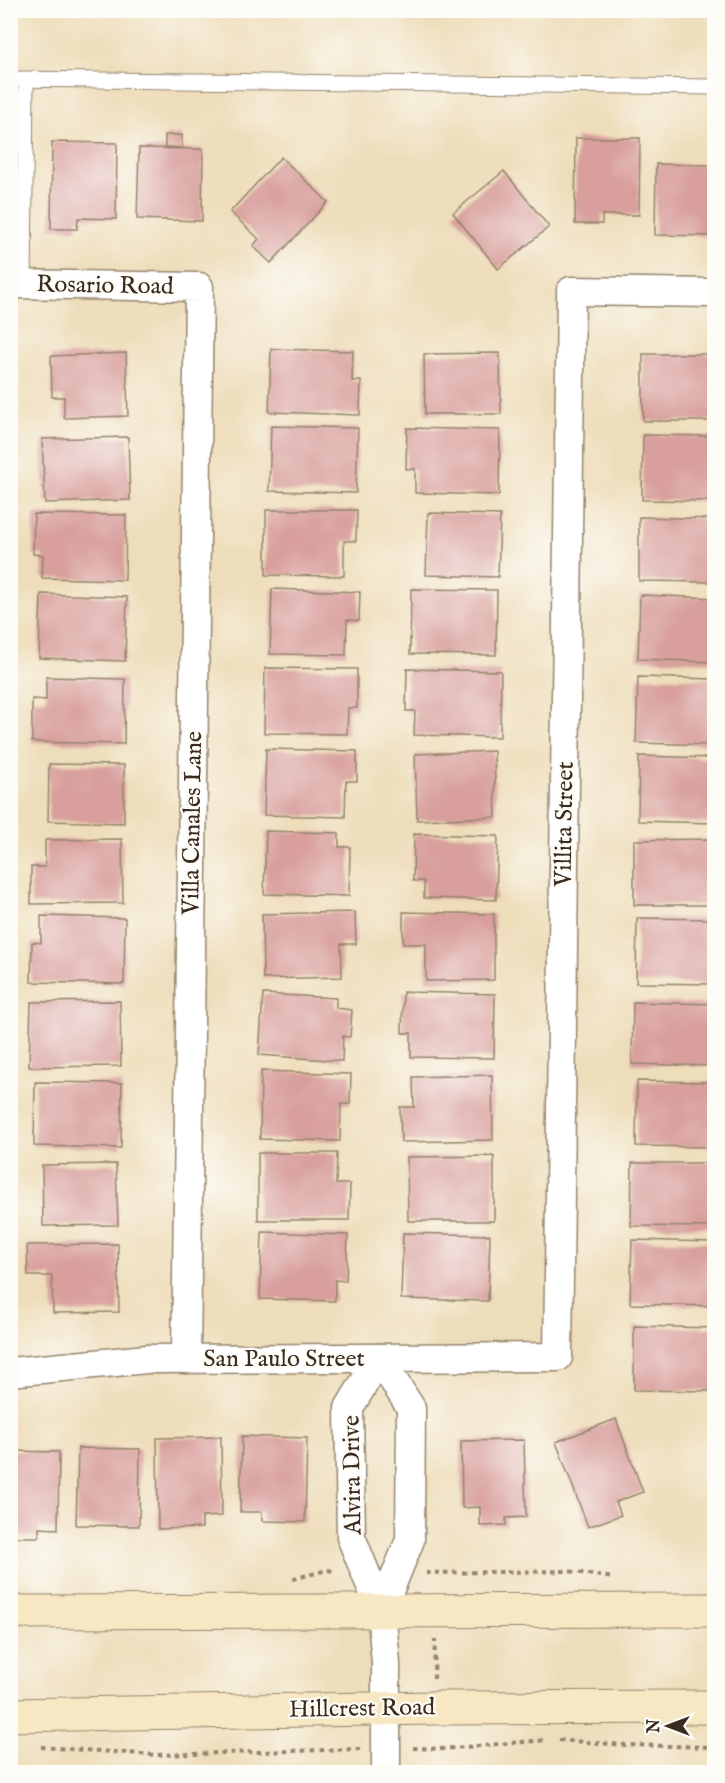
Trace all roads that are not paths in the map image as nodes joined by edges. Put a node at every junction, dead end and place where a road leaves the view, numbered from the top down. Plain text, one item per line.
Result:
1 (18, 79) edge
2 (714, 87) edge
3 (17, 285) edge
4 (199, 287) joint
5 (714, 293) edge
6 (558, 1357) joint
7 (379, 1358) junction
8 (186, 1359) junction
9 (10, 1372) edge
10 (714, 1610) edge
11 (381, 1611) junction
12 (10, 1612) edge
13 (714, 1707) edge
14 (386, 1710) junction
15 (10, 1715) edge
16 (386, 1773) edge

1 - 2 lane
1 - 3 lane
3 - 4 street, Rosario Road
4 - 8 street, Villa Canales Lane
5 - 6 street, Villita Street
6 - 7 street, San Paulo Street
7 - 8 street, San Paulo Street
7 - 11 street, Alvira Drive
7 - 11 street, Alvira Drive
8 - 9 street, San Paulo Street
10 - 11 street
11 - 12 street
11 - 14 street, Alvira Drive
13 - 14 street, Hillcrest Road
14 - 15 street, Hillcrest Road
14 - 16 street, Alvira Drive

